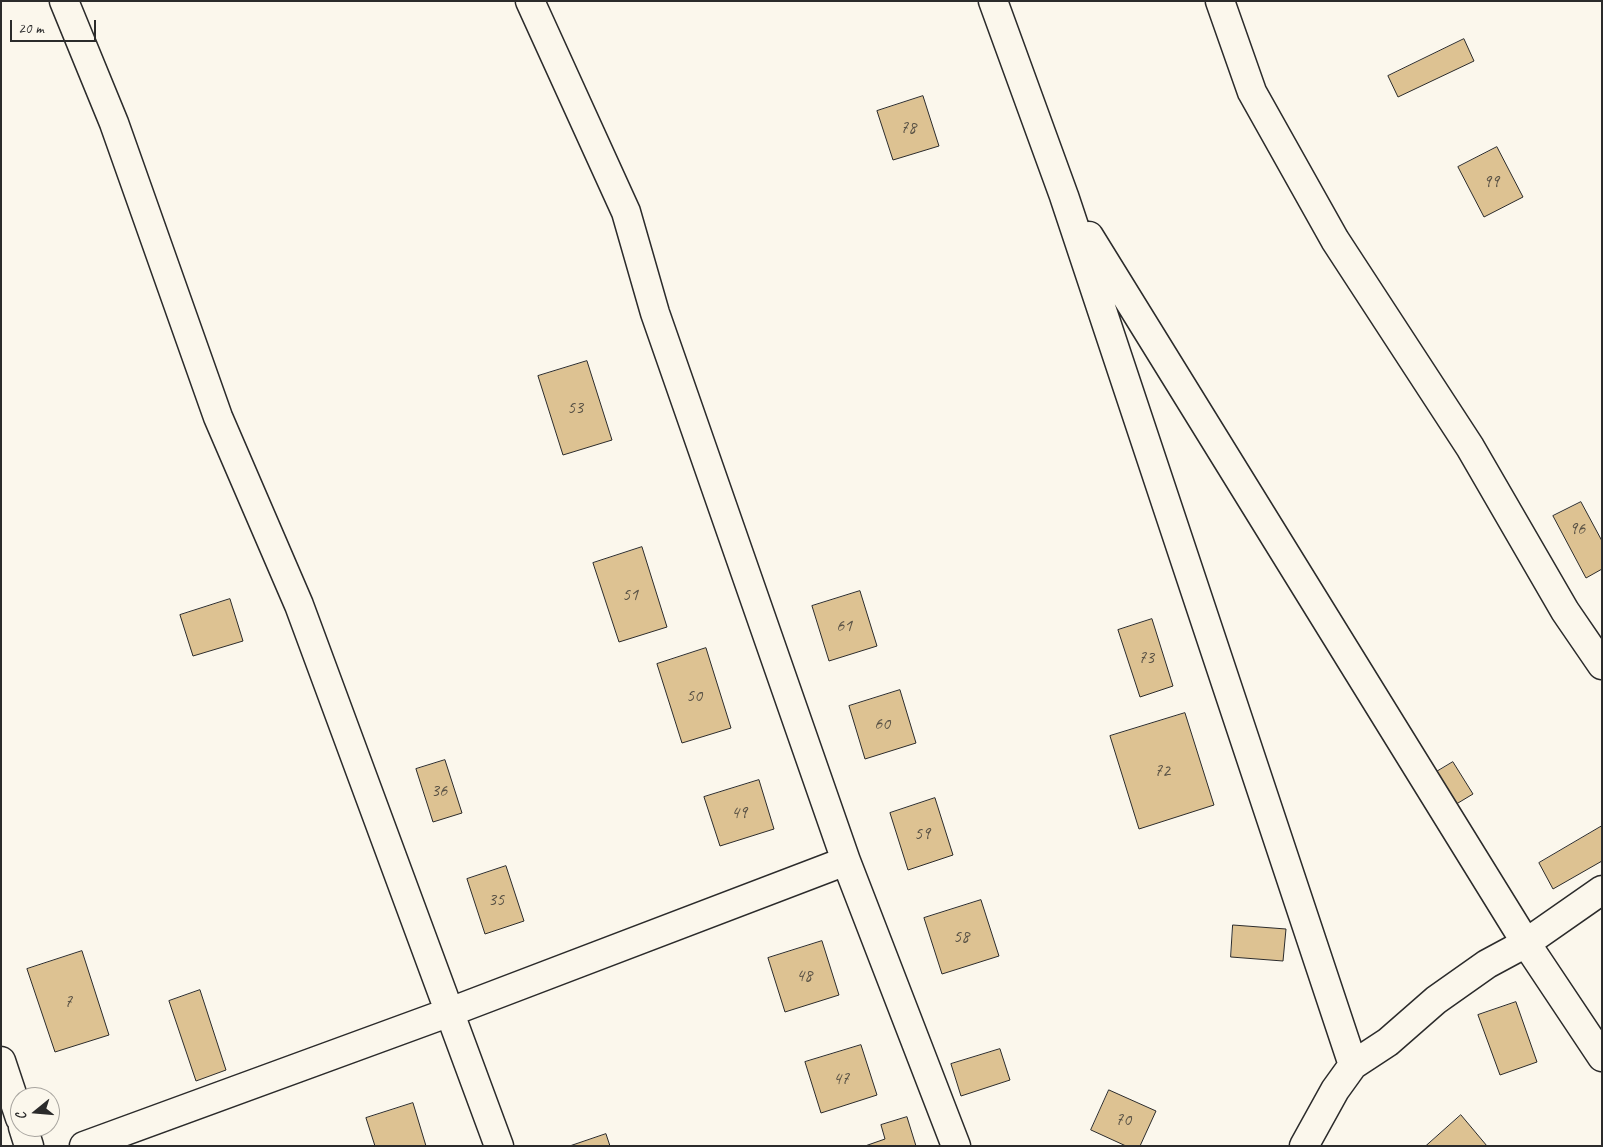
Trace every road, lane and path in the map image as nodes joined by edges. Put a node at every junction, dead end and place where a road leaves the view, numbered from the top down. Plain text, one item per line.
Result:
1 (64, 1) edge
2 (530, 1) edge
3 (993, 1) edge
4 (1220, 1) edge
5 (1064, 196) junction
6 (1602, 665) edge
7 (846, 861) junction
8 (1602, 890) edge
9 (1526, 943) junction
10 (450, 1012) junction
11 (1602, 1057) edge
12 (1, 1062) edge
13 (1353, 1065) junction
14 (10, 1089) edge
15 (84, 1146) edge
16 (499, 1146) edge
17 (956, 1146) edge
18 (1304, 1146) edge

1 - 10 street
2 - 7 street
3 - 5 street
4 - 6 street
5 - 9 street
5 - 13 street
7 - 10 street
7 - 17 street
8 - 9 street
9 - 11 street
9 - 13 street
10 - 15 street
10 - 16 street
12 - 14 street
13 - 18 street

